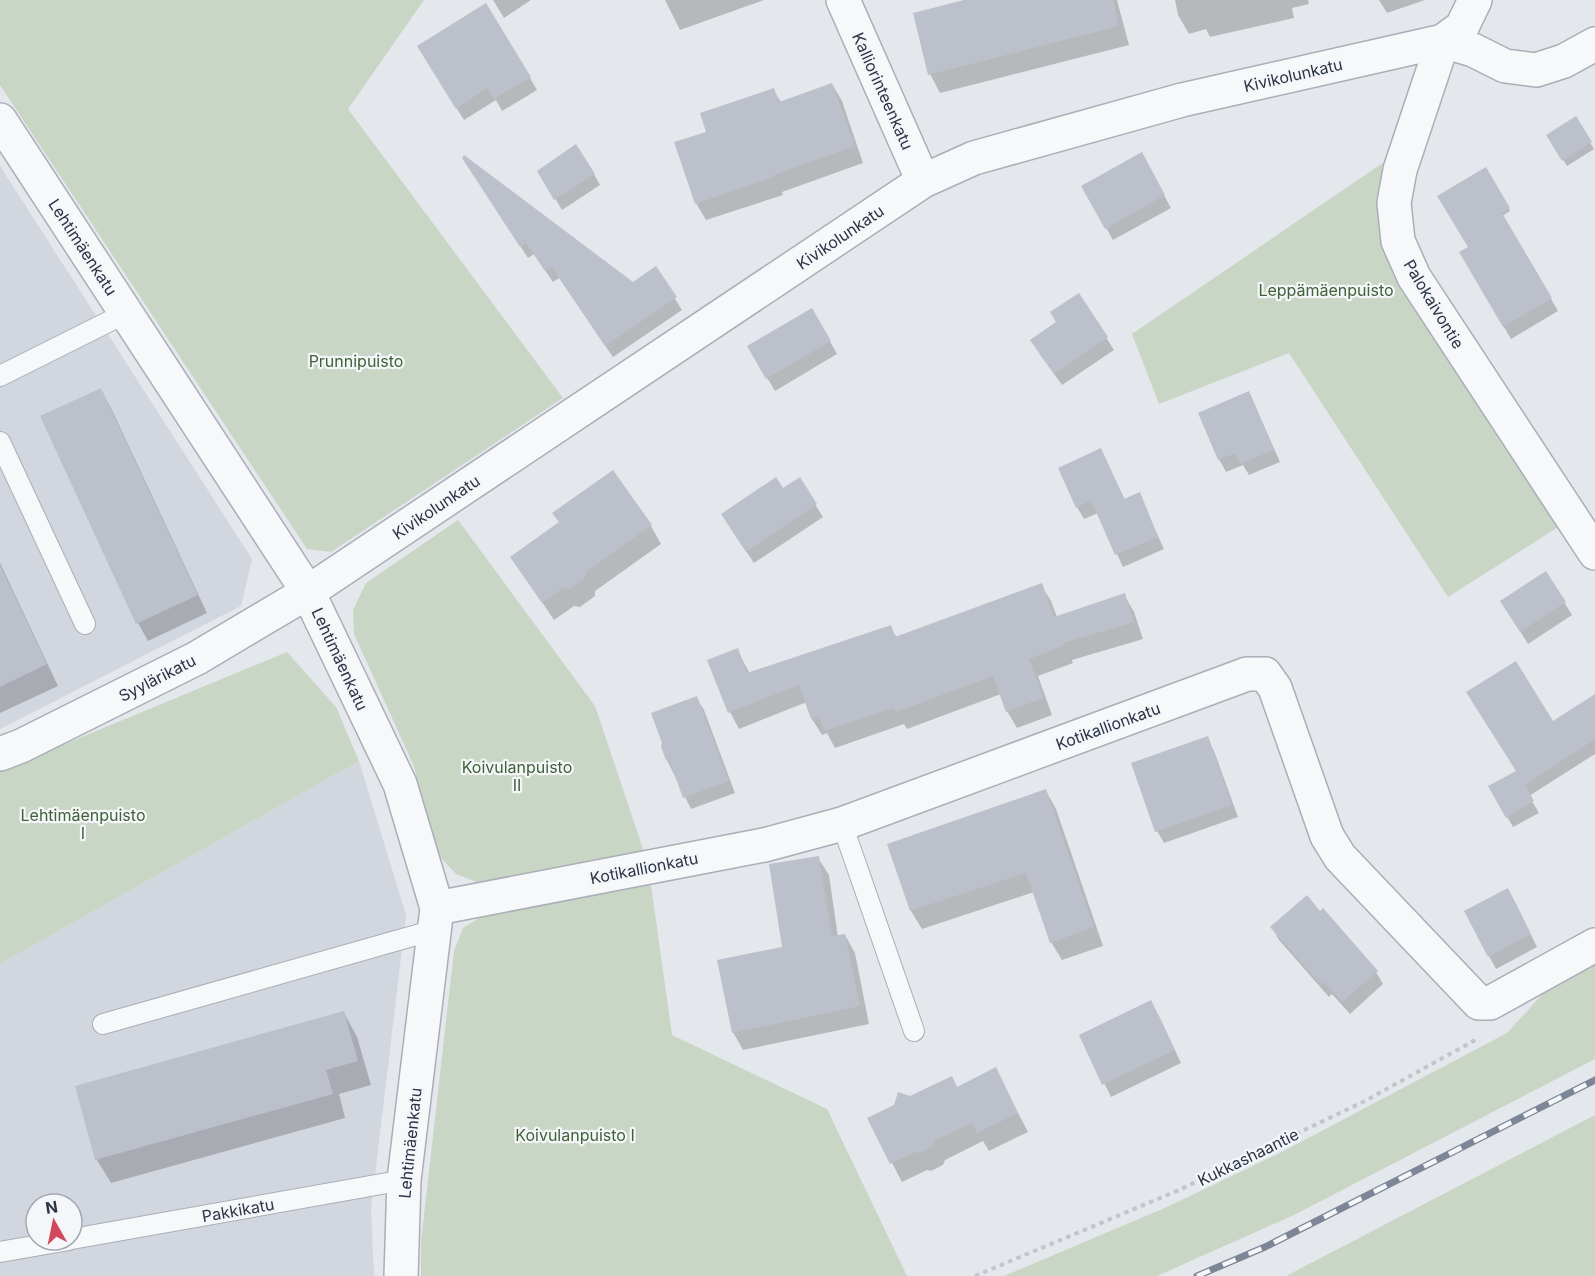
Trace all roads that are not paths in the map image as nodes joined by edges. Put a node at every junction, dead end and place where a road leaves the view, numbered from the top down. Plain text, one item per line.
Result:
1 (843, 0) edge
2 (1475, 0) edge
3 (1443, 41) junction
4 (1595, 44) edge
5 (0, 120) edge
6 (923, 181) junction
7 (126, 313) junction
8 (0, 376) edge
9 (0, 442) edge
10 (1595, 553) edge
11 (308, 592) junction
12 (85, 624) dead end
13 (0, 754) edge
14 (842, 824) junction
15 (435, 919) junction
16 (1595, 945) edge
17 (102, 1024) dead end
18 (915, 1031) dead end
19 (404, 1180) junction
20 (84, 1237) edge
21 (24, 1248) edge
22 (0, 1252) edge
23 (401, 1276) edge

1 - 6 street, Kalliorinteenkatu
2 - 3 street, Palokaivontie
3 - 4 street
3 - 6 street, Kivikolunkatu
3 - 10 street, Palokaivontie
5 - 7 street, Lehtimäenkatu
6 - 11 street, Kivikolunkatu
7 - 8 lane
7 - 11 street, Lehtimäenkatu
9 - 12 lane
11 - 13 street, Syylärikatu
11 - 15 street, Lehtimäenkatu
14 - 15 street, Kotikallionkatu
14 - 16 street, Kotikallionkatu
14 - 18 lane
15 - 17 lane
15 - 19 street, Lehtimäenkatu
19 - 20 lane, Pakkikatu
19 - 23 street, Lehtimäenkatu
21 - 22 lane, Pakkikatu

